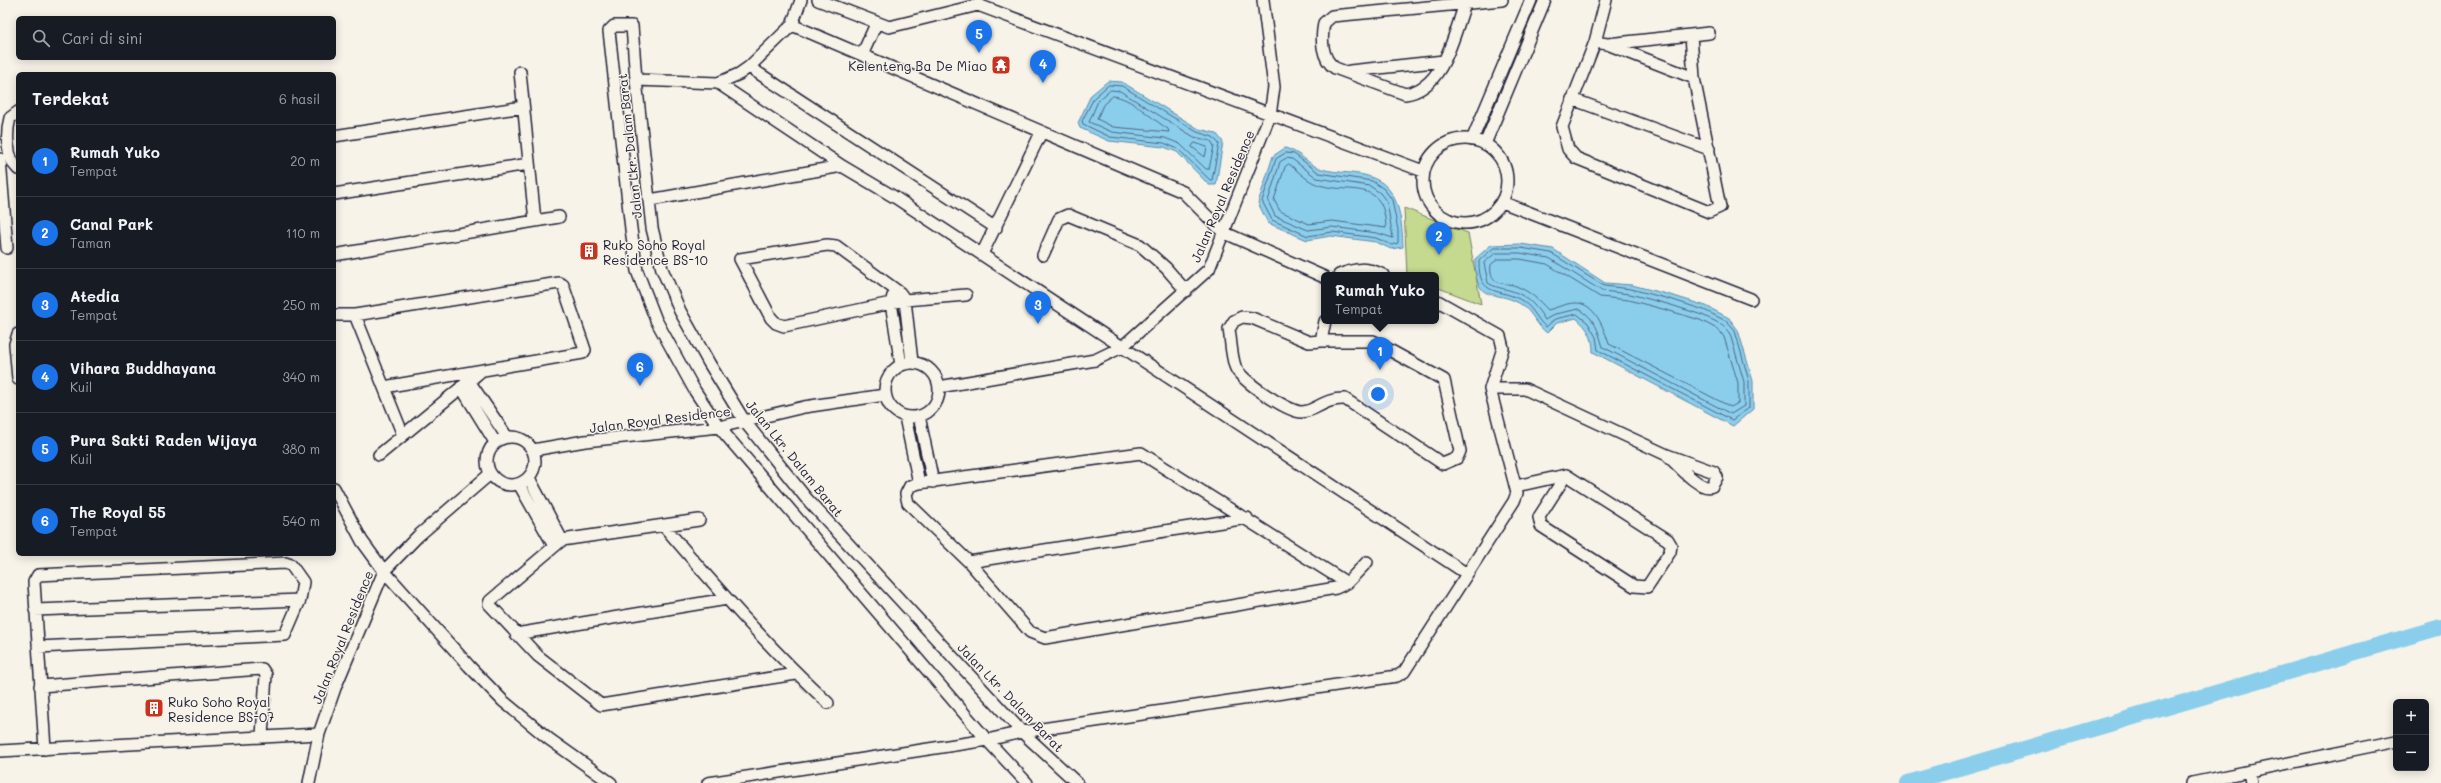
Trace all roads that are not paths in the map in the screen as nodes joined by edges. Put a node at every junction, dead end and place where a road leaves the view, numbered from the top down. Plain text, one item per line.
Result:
1 (801, 0) edge
2 (818, 0) edge
3 (1263, 0) edge
4 (1502, 0) edge
5 (1531, 0) edge
6 (1545, 0) edge
7 (1606, 0) edge
8 (1465, 4) junction
9 (876, 24) junction
10 (792, 25) junction
11 (1709, 32) dead end
12 (1691, 34) junction
13 (1595, 42) junction
14 (1607, 44) junction
15 (862, 55) junction
16 (1444, 61) junction
17 (749, 67) junction
18 (520, 72) dead end
19 (1347, 72) junction
20 (1694, 78) junction
21 (636, 80) junction
22 (718, 83) junction
23 (1572, 99) junction
24 (523, 106) junction
25 (16, 114) edge
26 (1270, 115) junction
27 (1041, 133) junction
28 (336, 136) edge
29 (1472, 140) junction
30 (1485, 144) junction
31 (1708, 149) junction
32 (0, 159) edge
33 (529, 164) junction
34 (16, 166) edge
35 (842, 166) junction
36 (1423, 171) junction
37 (2, 192) edge
38 (336, 194) edge
39 (650, 200) junction
40 (1502, 202) junction
41 (559, 217) dead end
42 (535, 221) junction
43 (996, 228) junction
44 (1223, 232) junction
45 (8, 248) edge
46 (982, 254) junction
47 (336, 255) edge
48 (1043, 255) dead end
49 (1347, 272) edge
50 (1376, 272) edge
51 (1321, 276) edge
52 (894, 287) junction
53 (1186, 291) junction
54 (966, 296) dead end
55 (1751, 299) dead end
56 (905, 300) junction
57 (1439, 302) edge
58 (891, 303) junction
59 (336, 315) edge
60 (355, 315) junction
61 (1324, 324) edge
62 (16, 341) edge
63 (1321, 341) junction
64 (1122, 347) junction
65 (16, 356) edge
66 (907, 364) junction
67 (481, 371) junction
68 (465, 384) junction
69 (384, 387) junction
70 (939, 387) junction
71 (1490, 389) junction
72 (885, 395) junction
73 (919, 416) junction
74 (905, 417) junction
75 (745, 422) junction
76 (719, 427) junction
77 (403, 435) junction
78 (507, 437) junction
79 (495, 442) junction
80 (533, 450) junction
81 (379, 455) dead end
82 (1667, 455) dead end
83 (490, 474) junction
84 (1566, 475) junction
85 (529, 478) junction
86 (933, 482) junction
87 (919, 483) junction
88 (519, 484) junction
89 (1516, 486) junction
90 (336, 492) edge
91 (1247, 518) junction
92 (699, 520) dead end
93 (663, 526) junction
94 (558, 543) junction
95 (969, 562) junction
96 (1367, 562) dead end
97 (384, 571) junction
98 (1468, 574) junction
99 (1347, 583) junction
100 (300, 600) junction
101 (727, 600) junction
102 (36, 610) junction
103 (516, 634) junction
104 (38, 647) junction
105 (796, 674) junction
106 (40, 686) junction
107 (828, 703) dead end
108 (1022, 732) junction
109 (319, 734) junction
110 (262, 736) junction
111 (988, 740) junction
112 (2393, 742) edge
113 (45, 749) junction
114 (0, 751) edge
115 (2249, 771) junction
116 (309, 783) edge
117 (611, 783) edge
118 (708, 783) edge
119 (1028, 783) edge
120 (1077, 783) edge
121 (2192, 783) edge
122 (2251, 783) edge

1 - 10 street
2 - 9 street
3 - 26 street, Jalan Royal Residence
4 - 8 street
5 - 29 street
6 - 30 street
7 - 13 street
8 - 16 street
8 - 19 street
9 - 15 street
9 - 26 street
10 - 15 street
10 - 17 street
11 - 12 street
12 - 14 street
12 - 20 street
13 - 14 street
13 - 23 street
14 - 20 street
15 - 27 street
16 - 19 street
16 - 19 street
17 - 22 street
17 - 43 street
18 - 24 street
20 - 31 street
21 - 22 street
21 - 39 street, Jalan Lkr. Dalam Barat
21 - 76 street, Jalan Lkr. Dalam Barat
22 - 35 street
23 - 31 street
23 - 31 street
24 - 28 street
24 - 33 street
25 - 34 street
26 - 36 street
26 - 44 street, Jalan Royal Residence
27 - 43 street
27 - 44 street
29 - 30 street
29 - 36 street
30 - 40 street
32 - 37 street
33 - 38 street
33 - 42 street
35 - 39 street
35 - 46 street
36 - 40 street
37 - 45 street
39 - 75 street, Jalan Lkr. Dalam Barat
40 - 55 street
41 - 42 street
42 - 47 street
43 - 46 street
44 - 51 street
44 - 53 street, Jalan Royal Residence
46 - 64 street
48 - 53 street
49 - 50 street
52 - 56 street
52 - 58 street
52 - 58 street
53 - 64 street, Jalan Royal Residence
54 - 56 street
56 - 58 street
56 - 66 street
57 - 71 street
58 - 66 street
59 - 60 street
60 - 67 street
60 - 69 street
61 - 63 street
62 - 65 street
63 - 63 street
64 - 70 street, Jalan Royal Residence
64 - 98 street
66 - 70 street
66 - 72 street
67 - 68 street
67 - 69 street
68 - 77 street
68 - 78 street
68 - 79 street
69 - 77 street
70 - 73 street
71 - 82 street
71 - 89 street
72 - 74 street
72 - 75 street, Jalan Royal Residence
73 - 74 street
73 - 86 street
74 - 87 street
75 - 76 street, Jalan Royal Residence
75 - 108 street, Jalan Lkr. Dalam Barat
76 - 80 street, Jalan Royal Residence
76 - 111 street, Jalan Lkr. Dalam Barat
77 - 81 street
78 - 79 street
78 - 80 street
79 - 83 street
80 - 85 street
83 - 88 street
83 - 97 street, Jalan Royal Residence
84 - 84 street
84 - 89 street
85 - 88 street
85 - 94 street
86 - 87 street
86 - 91 street
87 - 95 street
88 - 94 street
89 - 98 street
90 - 97 street
91 - 95 street
91 - 99 street
92 - 93 street
93 - 94 street
93 - 101 street
94 - 103 street
95 - 99 street
96 - 99 street
97 - 109 street, Jalan Royal Residence
97 - 117 street
98 - 108 street
100 - 102 street
100 - 102 street
100 - 104 street
101 - 103 street
101 - 105 street
102 - 104 street
103 - 105 street
104 - 106 street
105 - 107 street
106 - 110 street
106 - 113 street
108 - 111 street
108 - 120 street, Jalan Lkr. Dalam Barat
109 - 110 street
109 - 116 street, Jalan Royal Residence
110 - 113 street
111 - 118 street
111 - 119 street, Jalan Lkr. Dalam Barat
112 - 115 street
113 - 114 street
115 - 121 street
115 - 122 street

